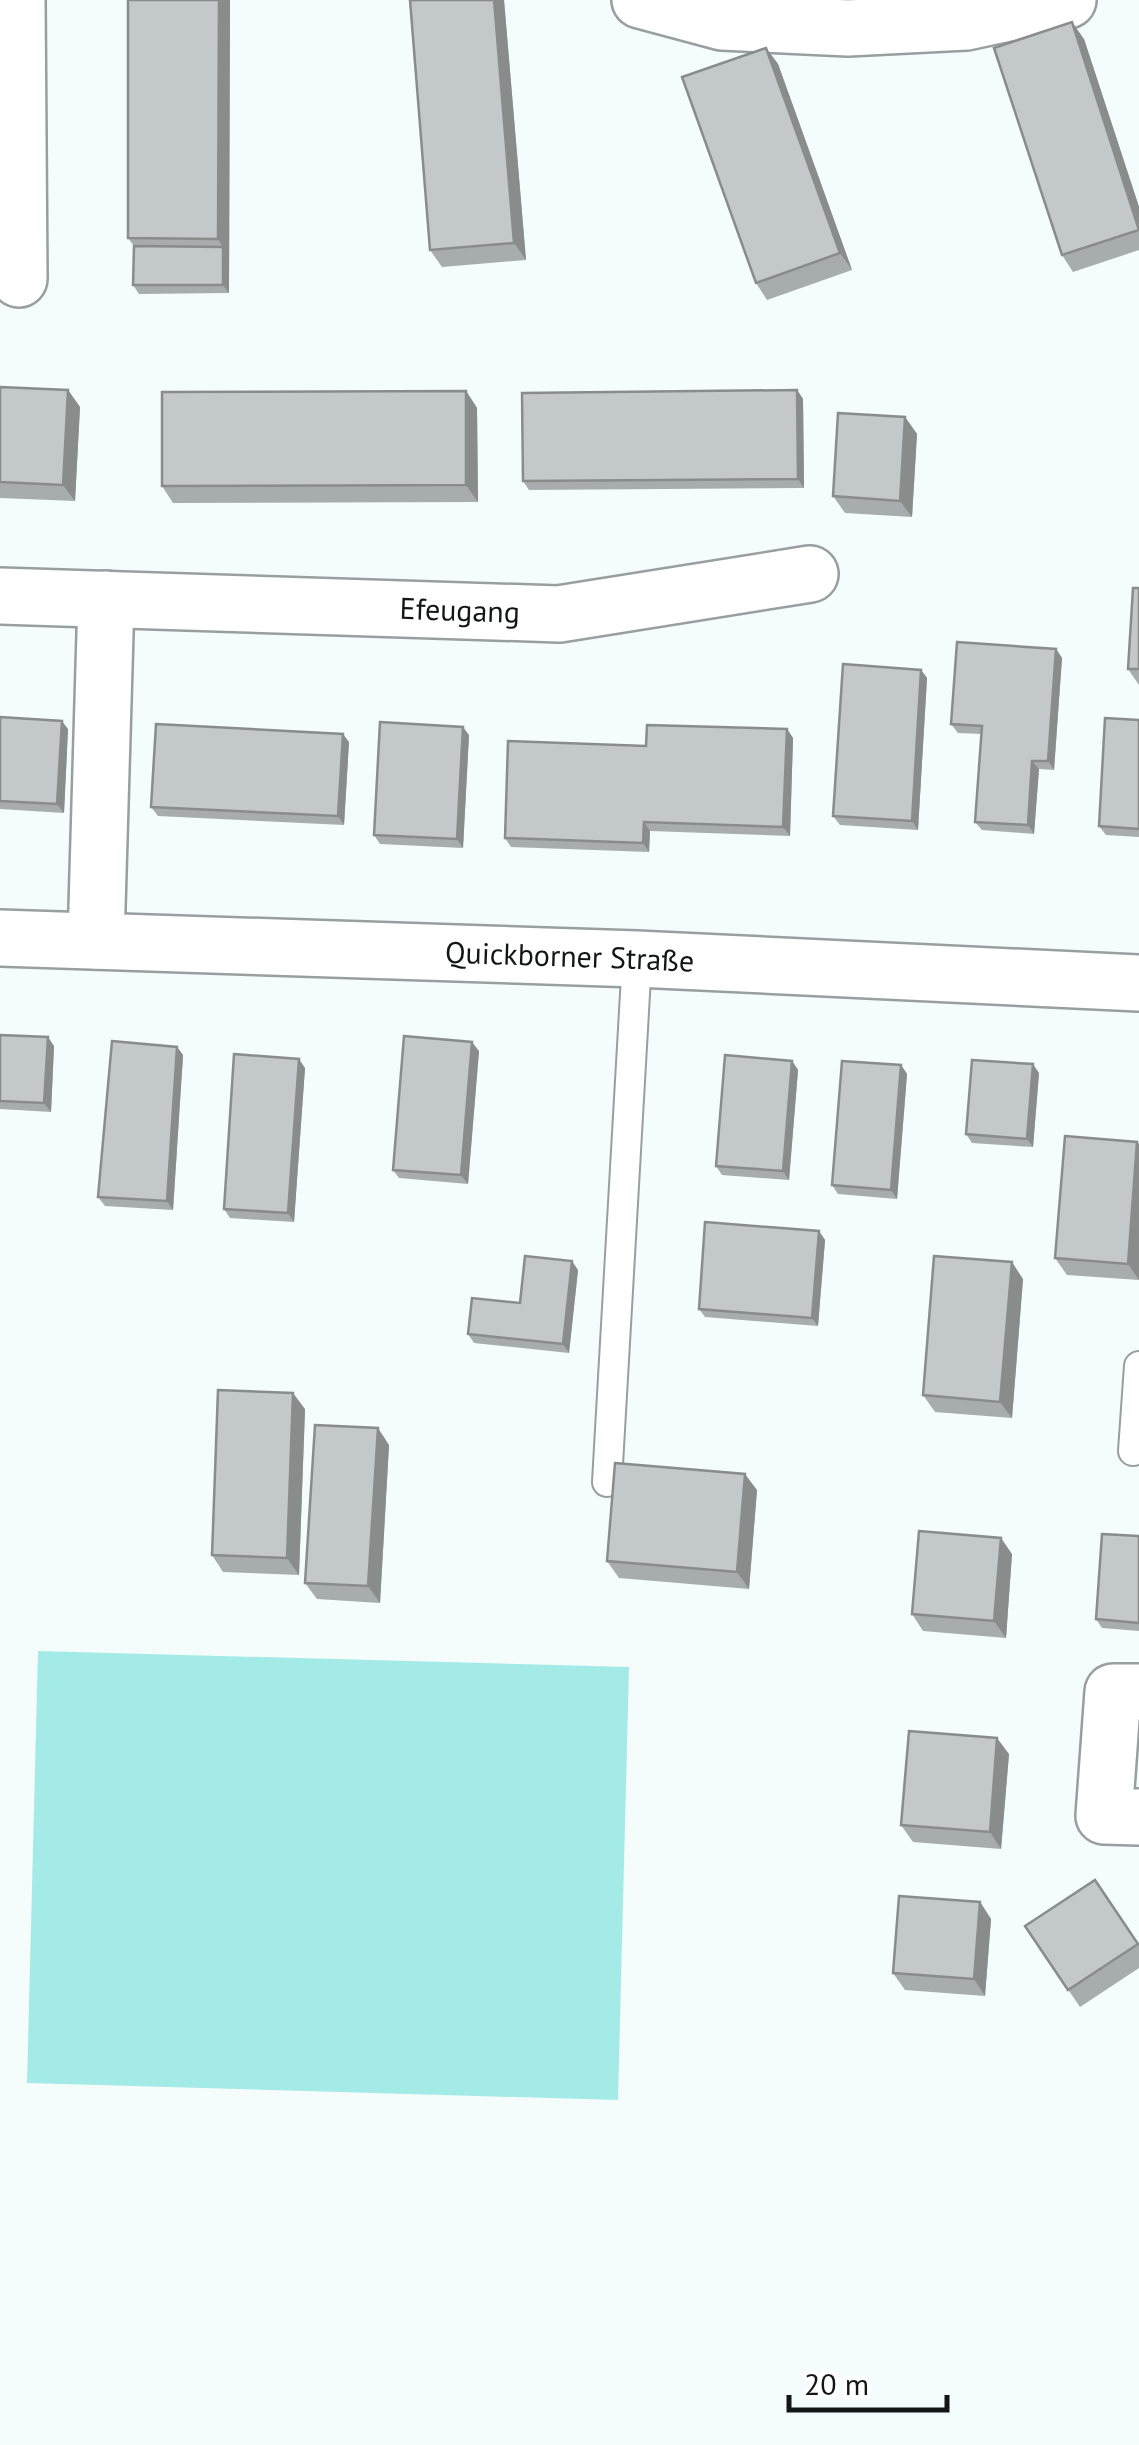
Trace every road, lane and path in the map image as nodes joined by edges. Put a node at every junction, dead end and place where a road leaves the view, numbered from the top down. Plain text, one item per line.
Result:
1 (17, 0) edge
2 (640, 0) edge
3 (1068, 0) edge
4 (19, 280) dead end
5 (810, 574) dead end
6 (0, 596) edge
7 (106, 598) junction
8 (0, 938) edge
9 (96, 941) junction
10 (638, 959) junction
11 (1139, 983) edge
12 (1139, 1366) edge
13 (1134, 1451) dead end
14 (608, 1482) dead end
15 (1139, 1692) edge
16 (1139, 1817) edge

1 - 4 street
2 - 3 street
5 - 7 street, Efeugang
6 - 7 street, Efeugang
7 - 9 street
8 - 9 street, Quickborner Straße
9 - 10 street, Quickborner Straße
10 - 11 street, Quickborner Straße
10 - 14 lane
12 - 13 lane
15 - 16 street

